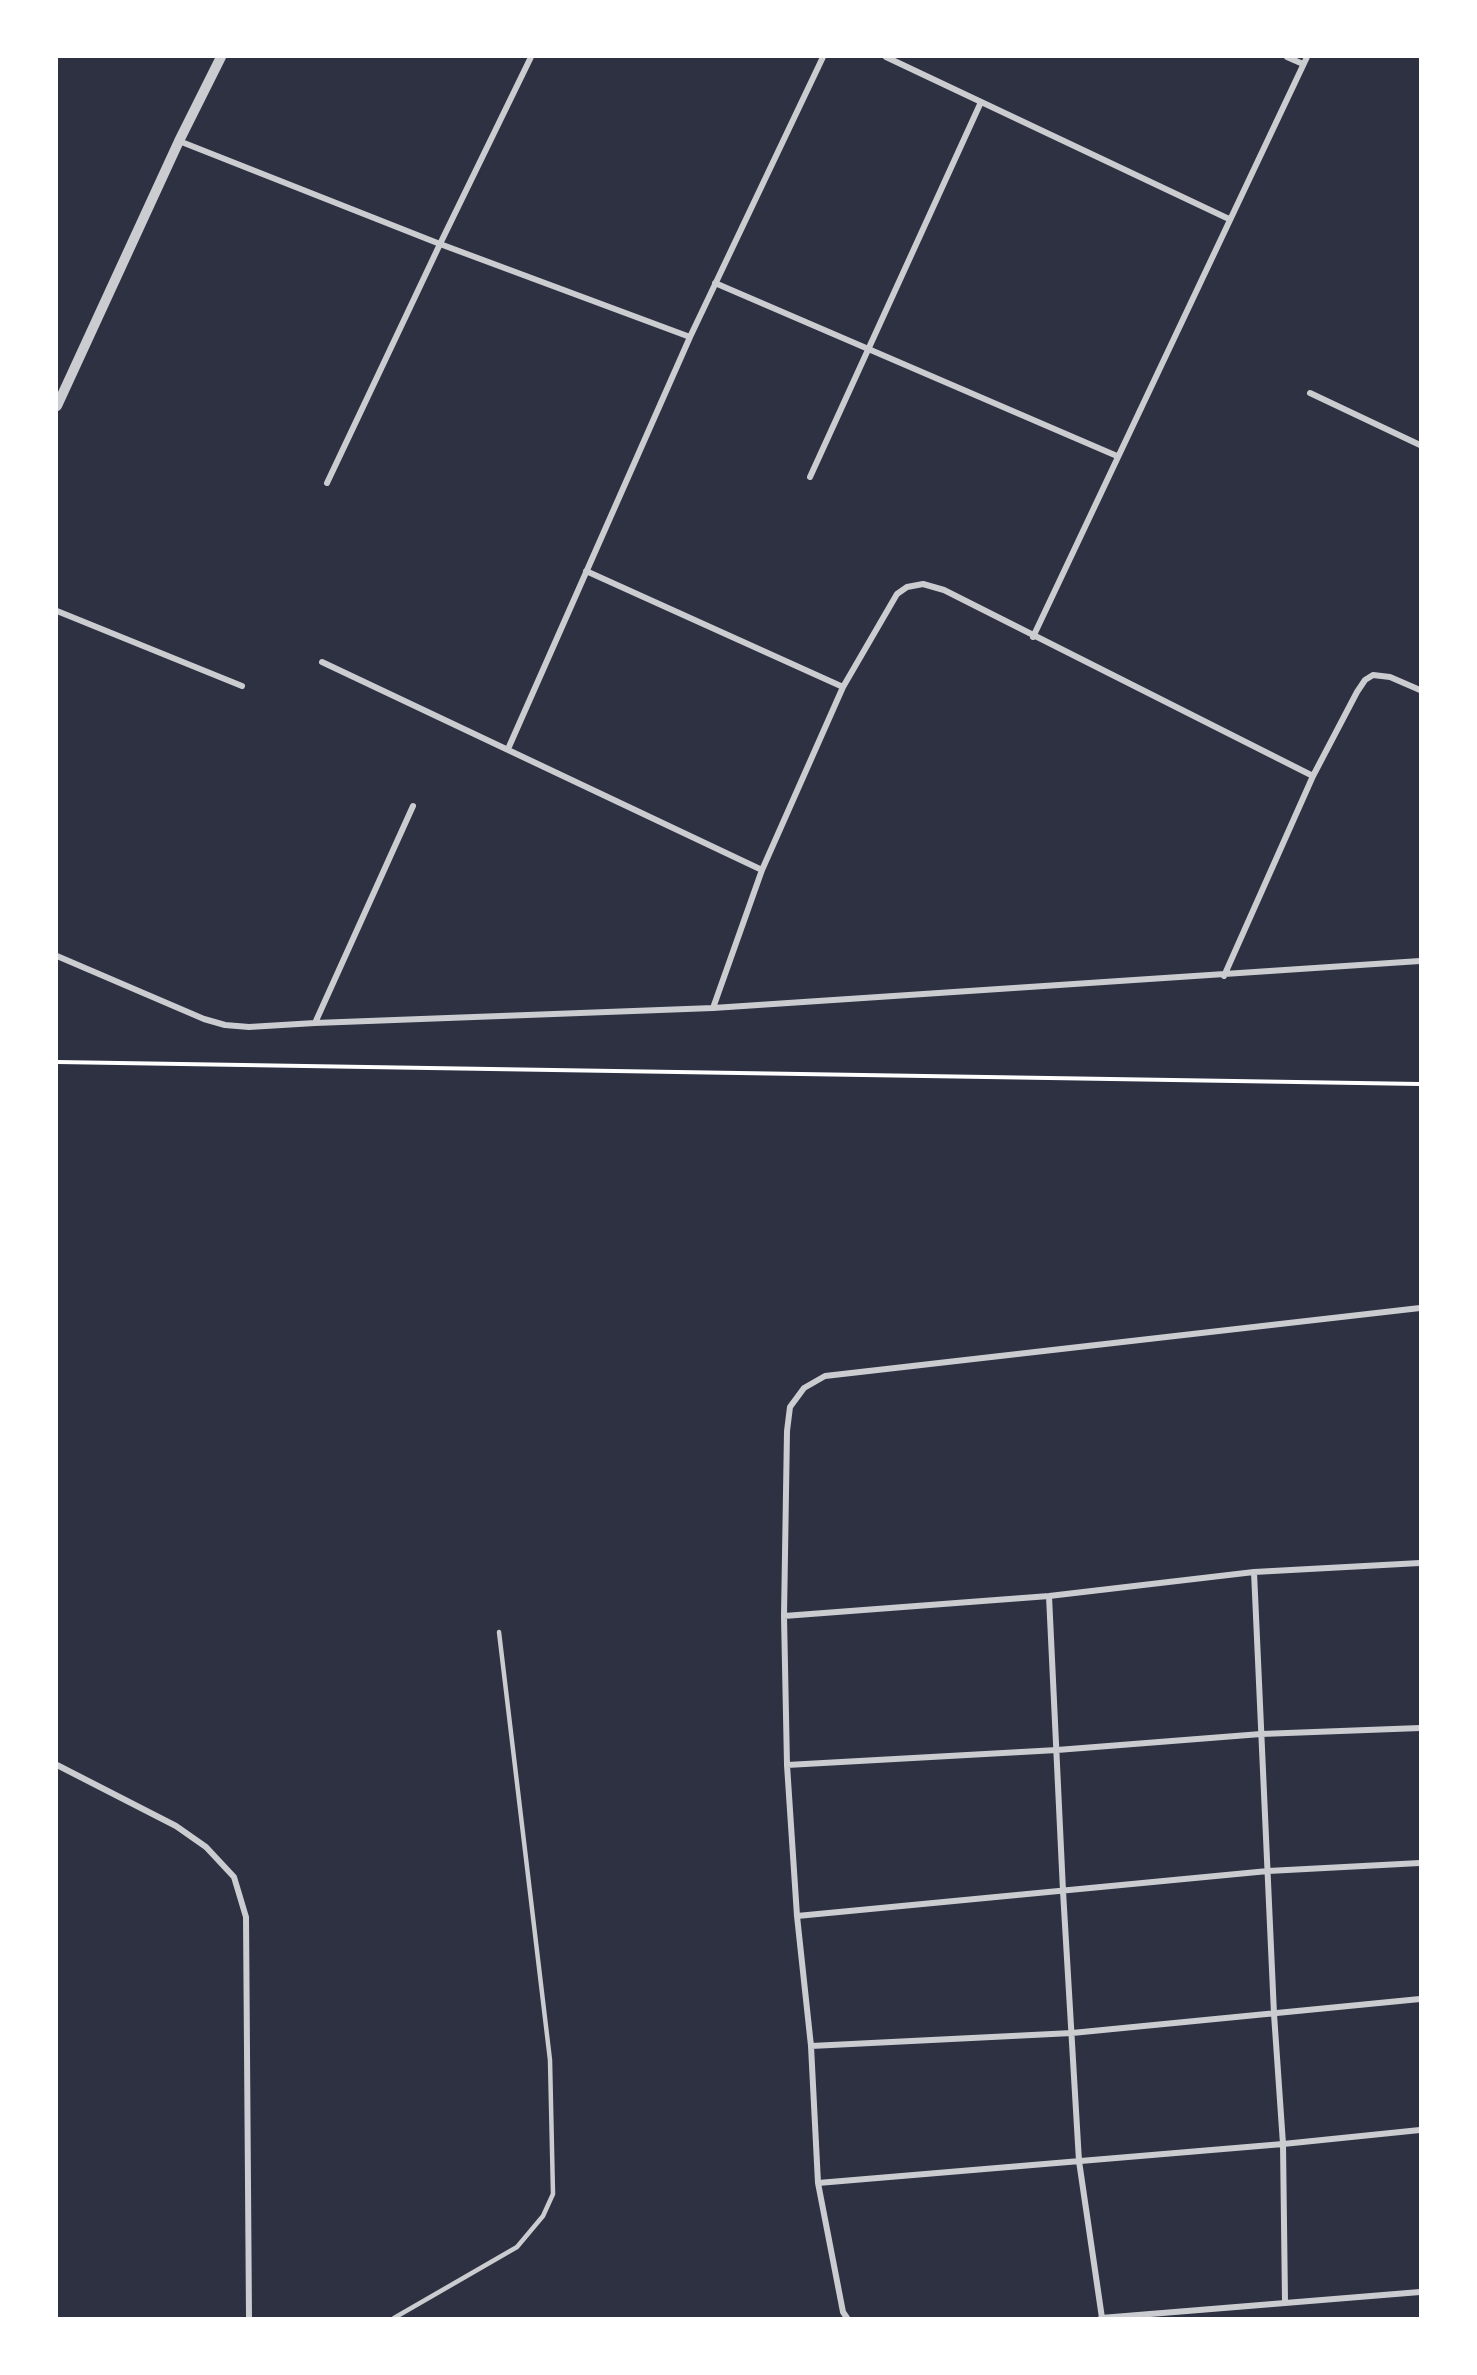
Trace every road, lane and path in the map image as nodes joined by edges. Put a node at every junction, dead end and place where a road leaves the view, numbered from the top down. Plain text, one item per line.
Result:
1 (221, 57) edge
2 (531, 57) edge
3 (823, 57) edge
4 (886, 57) edge
5 (1287, 57) edge
6 (1307, 57) edge
7 (1304, 64) junction
8 (981, 102) junction
9 (179, 141) junction
10 (1229, 219) junction
11 (440, 244) junction
12 (715, 283) junction
13 (690, 337) junction
14 (869, 348) junction
15 (1310, 393) dead end
16 (57, 406) edge
17 (1420, 445) edge
18 (1117, 456) junction
19 (810, 477) dead end
20 (327, 483) dead end
21 (586, 572) junction
22 (57, 611) edge
23 (1034, 637) junction
24 (322, 662) dead end
25 (242, 686) dead end
26 (843, 687) junction
27 (1420, 690) edge
28 (508, 749) junction
29 (1313, 776) junction
30 (413, 806) dead end
31 (762, 870) junction
32 (57, 956) edge
33 (1420, 961) edge
34 (1224, 976) junction
35 (712, 1008) junction
36 (315, 1023) junction
37 (57, 1062) edge
38 (1420, 1084) edge
39 (1420, 1308) edge
40 (1420, 1563) edge
41 (1254, 1572) junction
42 (1049, 1596) junction
43 (784, 1616) junction
44 (498, 1632) dead end
45 (1420, 1728) edge
46 (1261, 1734) junction
47 (1057, 1750) junction
48 (57, 1765) edge
49 (787, 1765) junction
50 (1420, 1863) edge
51 (1268, 1871) junction
52 (1063, 1890) junction
53 (797, 1916) junction
54 (1420, 1999) edge
55 (1274, 2014) junction
56 (1072, 2033) junction
57 (811, 2046) junction
58 (1420, 2130) edge
59 (1283, 2144) junction
60 (1079, 2161) junction
61 (818, 2183) junction
62 (1420, 2292) edge
63 (1285, 2302) junction
64 (249, 2318) edge
65 (394, 2318) edge
66 (847, 2318) edge
67 (1101, 2318) edge

1 - 9 street
2 - 11 street
3 - 12 street
4 - 8 street
5 - 7 street
6 - 7 street
7 - 10 street
8 - 10 street
8 - 14 street
9 - 11 street
9 - 16 street
10 - 18 street
11 - 13 street
11 - 20 street
12 - 13 street
12 - 14 street
13 - 21 street
14 - 18 street
14 - 19 street
15 - 17 street
18 - 23 street
21 - 26 street
21 - 28 street
22 - 25 street
23 - 26 street
23 - 29 street
24 - 28 street
26 - 31 street
27 - 29 street
28 - 31 street
29 - 34 street
30 - 36 street
31 - 35 street
32 - 36 street
33 - 34 street
34 - 35 street
35 - 36 street
37 - 38 path
39 - 43 street
40 - 41 street
41 - 42 street
41 - 46 street
42 - 43 street
42 - 47 street
43 - 49 street
44 - 65 lane
45 - 46 street
46 - 47 street
46 - 51 street
47 - 49 street
47 - 52 street
48 - 64 street
49 - 53 street
50 - 51 street
51 - 52 street
51 - 55 street
52 - 53 street
52 - 56 street
53 - 57 street
54 - 55 street
55 - 56 street
55 - 59 street
56 - 57 street
56 - 60 street
57 - 61 street
58 - 59 street
59 - 60 street
59 - 63 street
60 - 61 street
60 - 67 street
61 - 66 street
62 - 63 street
63 - 67 street

